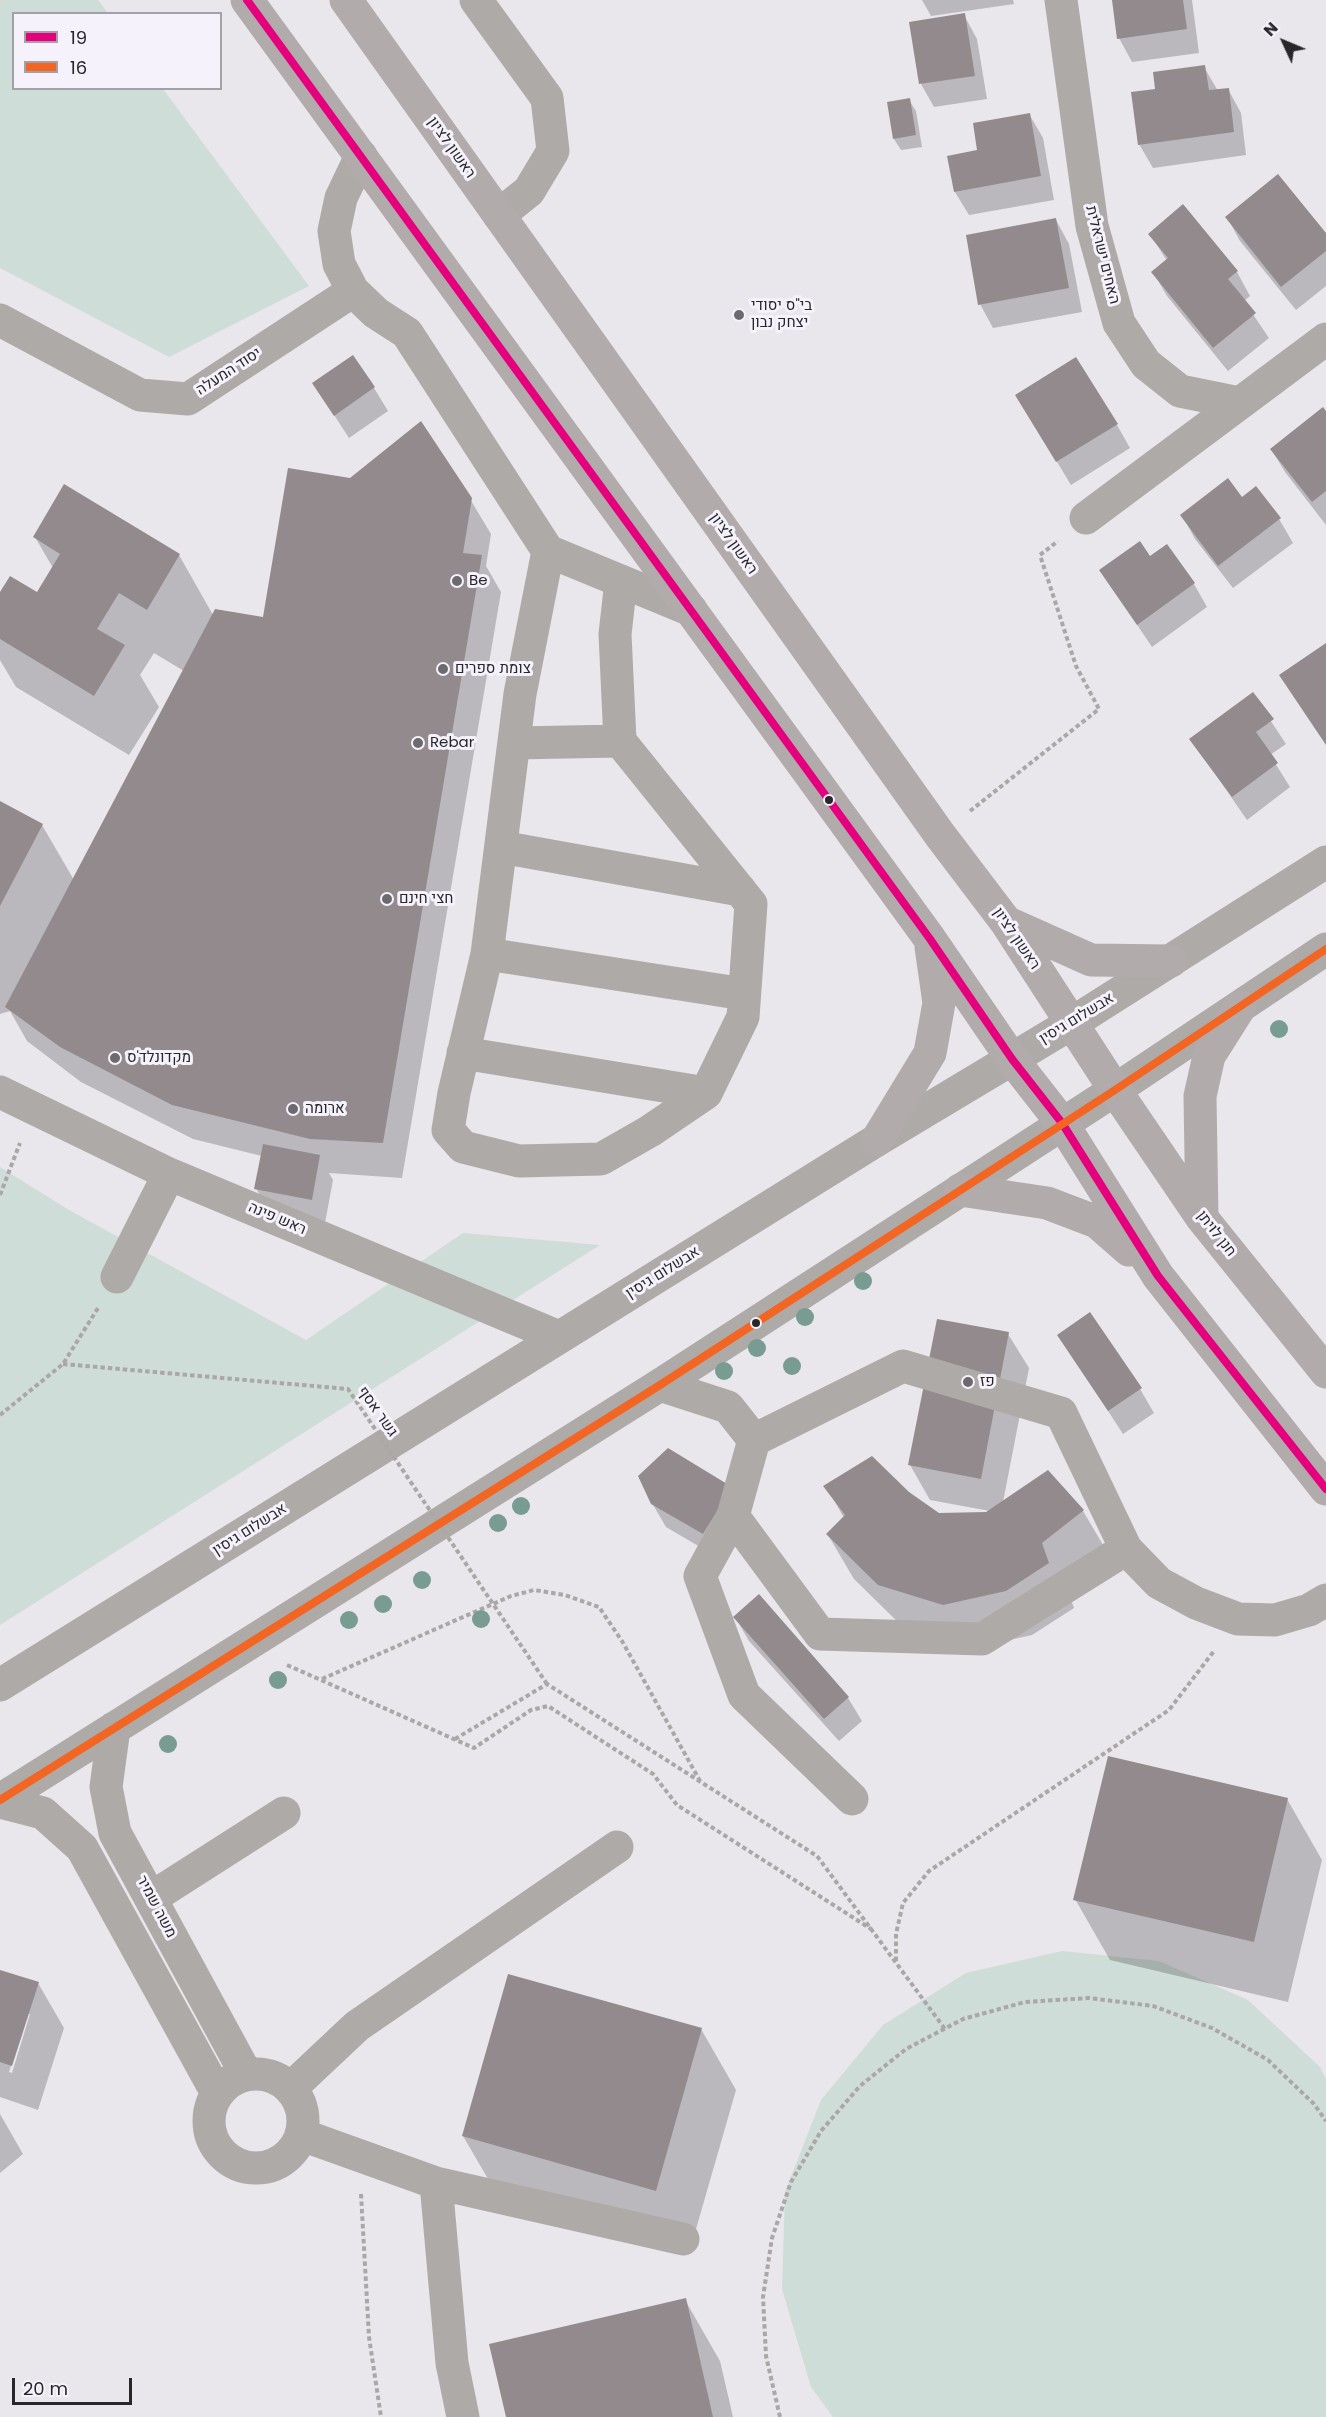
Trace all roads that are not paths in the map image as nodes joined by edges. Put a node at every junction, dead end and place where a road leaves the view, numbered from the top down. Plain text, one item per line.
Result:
1 (247, 0) edge
2 (346, 0) edge
3 (476, 0) edge
4 (1061, 0) edge
5 (361, 156) junction
6 (499, 215) junction
7 (353, 291) junction
8 (0, 320) edge
9 (1326, 339) edge
10 (1239, 403) junction
11 (1086, 518) road end
12 (548, 551) junction
13 (621, 581) junction
14 (691, 610) junction
15 (620, 741) junction
16 (514, 743) junction
17 (501, 847) junction
18 (1326, 862) edge
19 (740, 890) junction
20 (1006, 922) junction
21 (930, 939) junction
22 (1326, 950) edge
23 (487, 954) junction
24 (1172, 961) junction
25 (744, 994) junction
26 (1240, 1006) junction
27 (1072, 1023) junction
28 (463, 1053) junction
29 (1012, 1059) junction
30 (1115, 1090) junction
31 (0, 1092) edge
32 (706, 1093) junction
33 (1062, 1123) junction
34 (876, 1140) junction
35 (169, 1174) junction
36 (960, 1190) junction
37 (1202, 1218) junction
38 (117, 1276) road end
39 (1158, 1276) junction
40 (559, 1337) junction
41 (1326, 1372) edge
42 (660, 1385) junction
43 (754, 1440) junction
44 (1326, 1489) edge
45 (733, 1516) junction
46 (1126, 1549) junction
47 (1326, 1600) edge
48 (0, 1685) edge
49 (114, 1728) junction
50 (852, 1799) dead end
51 (0, 1801) edge
52 (284, 1813) dead end
53 (617, 1847) dead end
54 (151, 1898) junction
55 (246, 2074) junction
56 (291, 2088) junction
57 (217, 2093) junction
58 (302, 2135) junction
59 (436, 2183) junction
60 (683, 2239) dead end
61 (463, 2417) edge

1 - 5 main road
2 - 6 main road, ראשון לציון
3 - 6 street
4 - 10 street, האחים ישראלית
5 - 7 street
5 - 14 main road
6 - 20 main road, ראשון לציון
7 - 8 street, יסוד המעלה
7 - 12 street
9 - 10 street
10 - 11 street
12 - 13 street
12 - 16 street
13 - 14 street
13 - 15 street
14 - 21 main road
15 - 16 street
15 - 19 street
16 - 17 street
17 - 19 street
17 - 23 street
18 - 24 street, אבשלום גיסין
19 - 25 street
20 - 24 main road
20 - 27 main road, ראשון לציון
21 - 29 main road
21 - 34 main road
22 - 26 street
23 - 25 street
23 - 28 street
24 - 27 street, אבשלום גיסין
25 - 32 street
26 - 30 street
26 - 37 main road
27 - 29 street, אבשלום גיסין
27 - 30 main road, ראשון לציון
28 - 32 street
28 - 32 street
29 - 33 main road
29 - 34 street, אבשלום גיסין
30 - 33 street
30 - 37 main road, חנן לויתן
31 - 35 street, ראש פינה
33 - 36 street
33 - 39 main road
34 - 40 street, אבשלום גיסין
35 - 38 street
35 - 40 street, ראש פינה
36 - 39 main road
36 - 42 street
37 - 41 main road, חנן לויתן
39 - 44 main road
40 - 48 street, אבשלום גיסין
42 - 43 street
42 - 49 street
43 - 45 street
43 - 46 street
45 - 46 street
45 - 50 street
46 - 47 street
49 - 51 street
49 - 54 street, משה שמיר
51 - 57 street
52 - 54 street
53 - 56 street
54 - 55 street, משה שמיר
55 - 56 street
55 - 57 street
56 - 58 street
57 - 58 street
58 - 59 street
59 - 60 street
59 - 61 street

